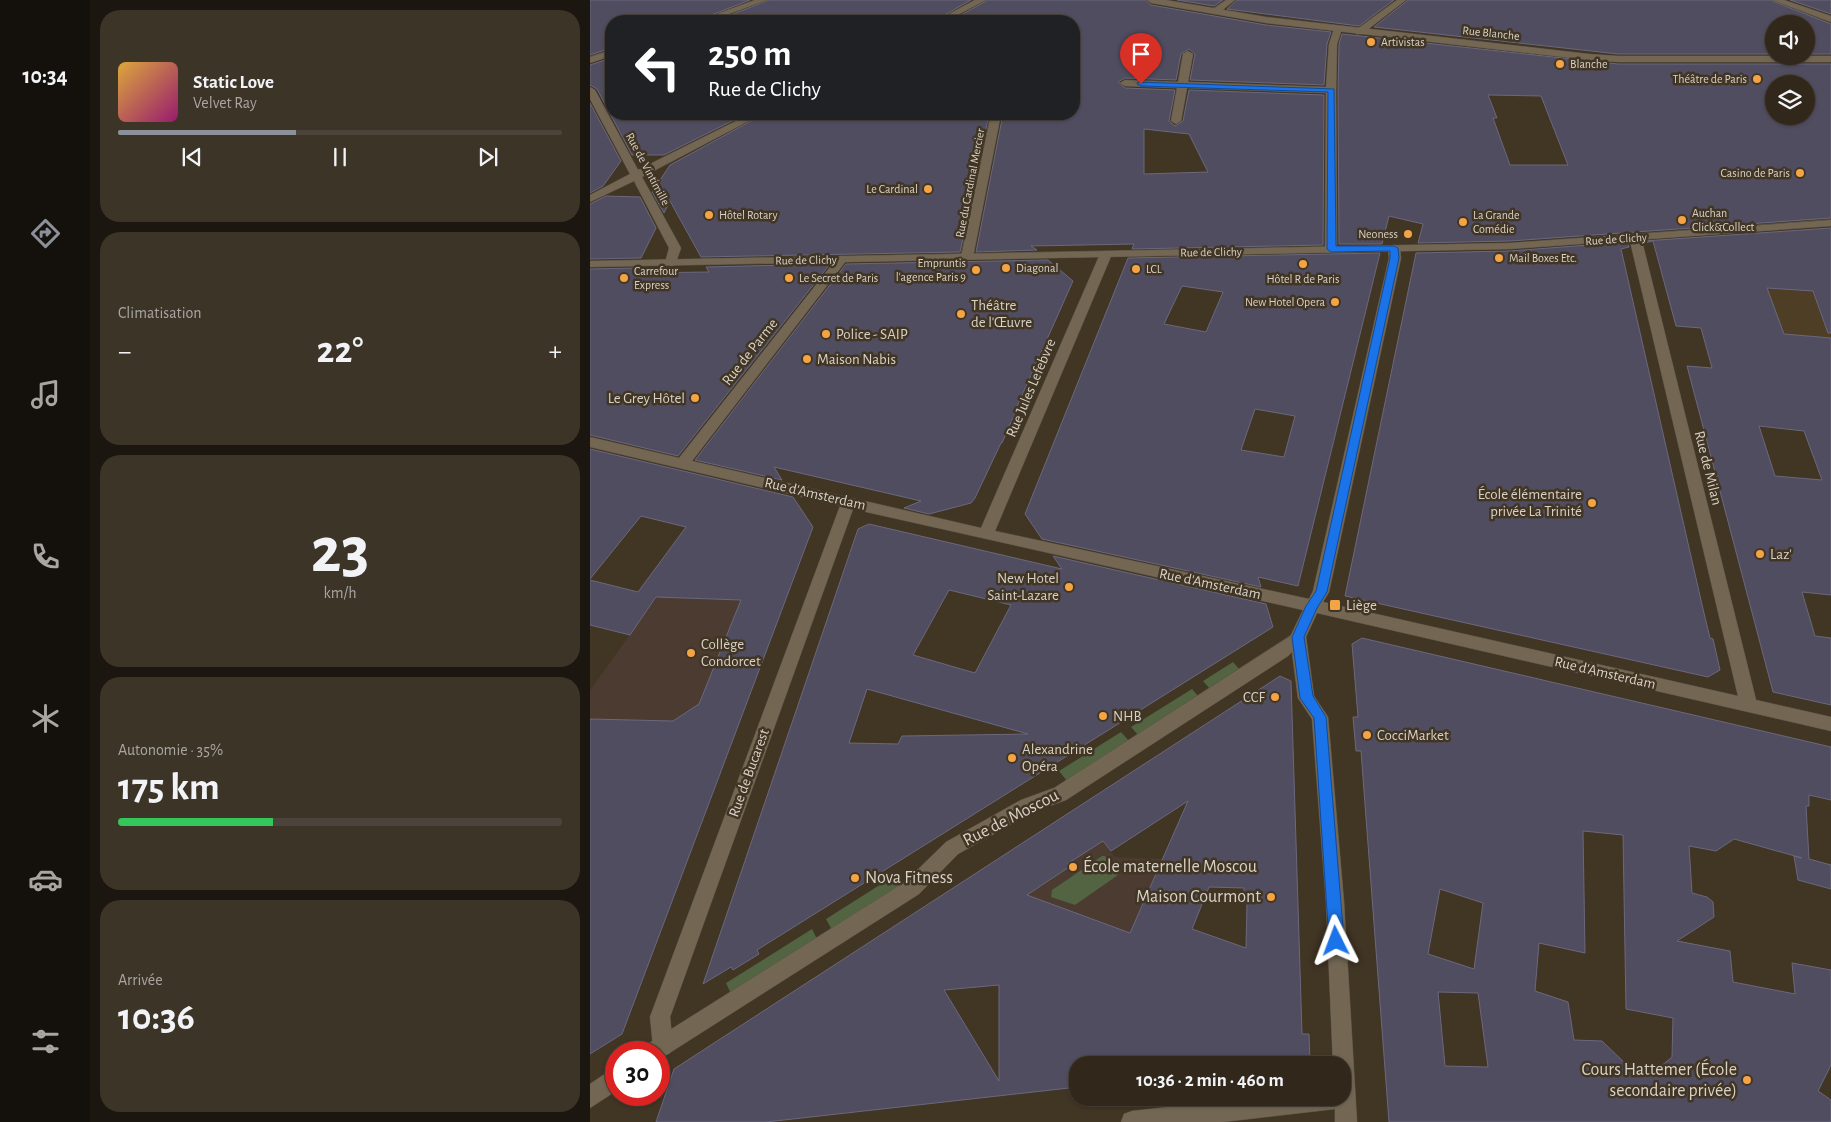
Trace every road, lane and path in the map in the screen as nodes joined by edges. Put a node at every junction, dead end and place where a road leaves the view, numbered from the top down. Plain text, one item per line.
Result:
1 (763, 0) edge
2 (982, 0) edge
3 (1151, 0) edge
4 (1232, 0) edge
5 (1402, 0) edge
6 (1776, 0) edge
7 (1216, 12) junction
8 (719, 15) edge
9 (952, 15) edge
10 (1831, 19) edge
11 (1338, 29) junction
12 (1359, 32) junction
13 (1188, 54) dead end
14 (605, 55) edge
15 (1831, 59) edge
16 (590, 60) edge
17 (1125, 83) dead end
18 (1182, 85) junction
19 (590, 90) edge
20 (1331, 90) junction
21 (605, 119) edge
22 (606, 120) edge
23 (744, 120) edge
24 (995, 120) edge
25 (1176, 121) dead end
26 (635, 176) junction
27 (590, 199) edge
28 (1831, 223) edge
29 (1635, 237) junction
30 (1394, 248) junction
31 (1331, 249) junction
32 (1106, 254) junction
33 (967, 257) junction
34 (842, 259) junction
35 (671, 262) junction
36 (590, 264) edge
37 (590, 442) edge
38 (682, 463) junction
39 (848, 502) junction
40 (986, 534) junction
41 (1312, 606) junction
42 (1298, 637) junction
43 (1749, 706) junction
44 (1831, 724) edge
45 (658, 1041) edge
46 (670, 1041) edge
47 (1343, 1056) edge
48 (605, 1086) edge
49 (590, 1097) edge
50 (1268, 1106) edge
51 (1345, 1106) edge
52 (1132, 1122) edge
53 (1346, 1122) edge

1 - 8 street
2 - 9 street
3 - 7 street, Rue Blanche
4 - 7 street
5 - 12 street
6 - 10 street
7 - 11 street, Rue Blanche
11 - 12 street, Rue Blanche
11 - 20 street
12 - 15 street, Rue Blanche
13 - 18 street
14 - 16 street
17 - 18 street
18 - 20 street
18 - 25 street
19 - 21 street, Rue de Vintimille
20 - 31 street
22 - 26 street, Rue de Vintimille
23 - 26 street
24 - 33 street, Rue du Cardinal Mercier
26 - 27 street
26 - 35 street, Rue de Vintimille
28 - 29 street, Rue de Clichy
29 - 30 street, Rue de Clichy
29 - 43 street, Rue de Milan
30 - 31 street, Rue de Clichy
30 - 41 street
31 - 32 street, Rue de Clichy
32 - 33 street, Rue de Clichy
32 - 40 street, Rue Jules Lefebvre
33 - 34 street, Rue de Clichy
34 - 35 street, Rue de Clichy
34 - 38 street, Rue de Parme
35 - 36 street, Rue de Clichy
37 - 38 street, Rue d'Amsterdam
38 - 39 street, Rue d'Amsterdam
39 - 40 street, Rue d'Amsterdam
39 - 45 street, Rue de Bucarest
40 - 41 street, Rue d'Amsterdam
41 - 42 street
41 - 43 street, Rue d'Amsterdam
42 - 46 street, Rue de Moscou
42 - 47 street
43 - 44 street, Rue d'Amsterdam
48 - 49 street
50 - 52 street
51 - 53 street

